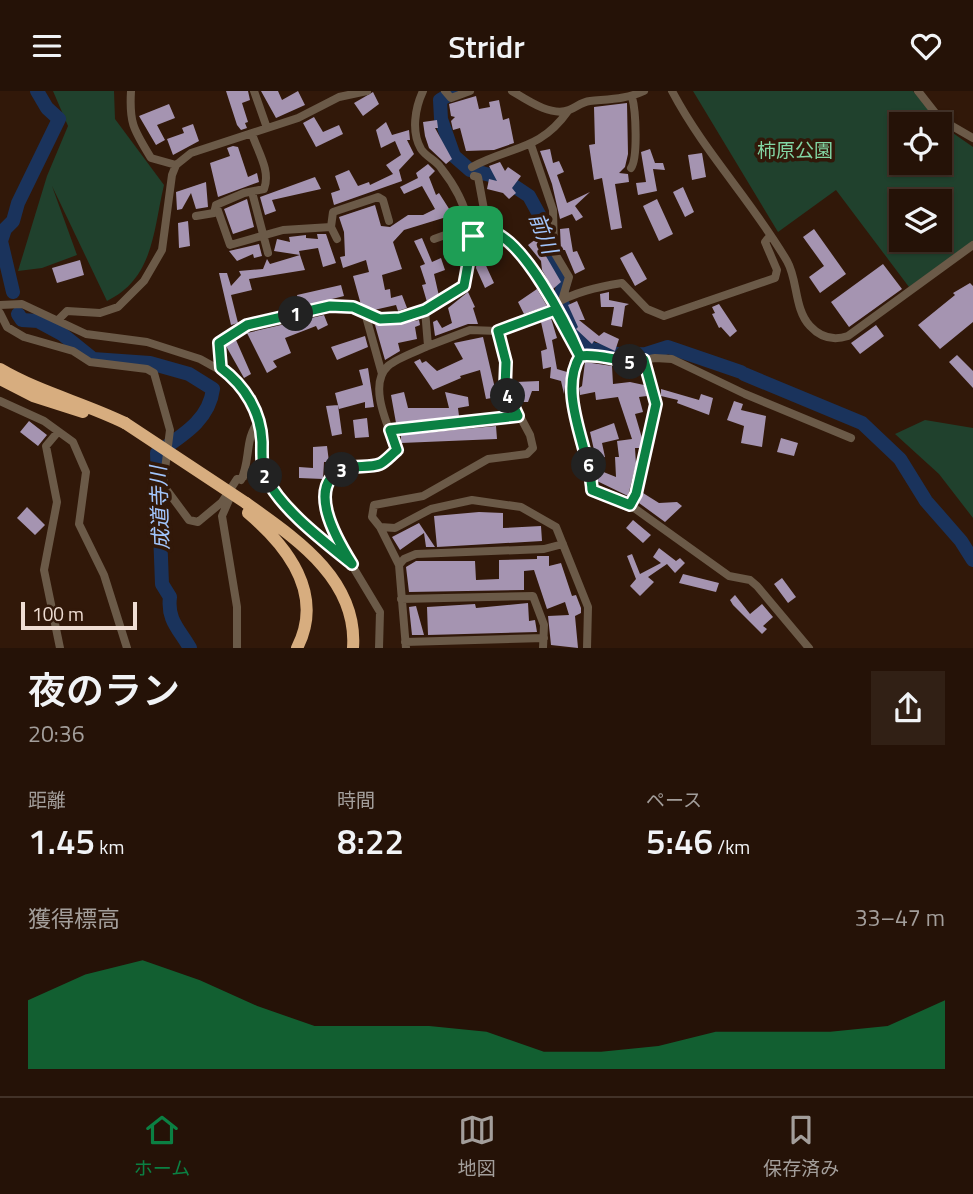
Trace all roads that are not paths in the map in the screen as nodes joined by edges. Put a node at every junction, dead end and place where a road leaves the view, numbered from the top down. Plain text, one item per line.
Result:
1 (141, 91) edge
2 (254, 91) edge
3 (367, 91) edge
4 (423, 91) edge
5 (470, 91) edge
6 (512, 91) edge
7 (580, 91) edge
8 (645, 91) edge
9 (672, 91) edge
10 (918, 91) edge
11 (131, 92) edge
12 (447, 93) edge
13 (338, 94) edge
14 (632, 97) junction
15 (583, 102) junction
16 (568, 111) junction
17 (267, 128) junction
18 (252, 134) junction
19 (973, 138) edge
20 (531, 145) junction
21 (176, 165) junction
22 (631, 169) dead end
23 (252, 192) junction
24 (216, 205) junction
25 (196, 216) dead end
26 (389, 221) dead end
27 (470, 226) junction
28 (331, 227) junction
29 (488, 231) junction
30 (265, 234) junction
31 (473, 236) junction
32 (769, 236) junction
33 (337, 239) dead end
34 (434, 239) dead end
35 (973, 245) edge
36 (268, 253) dead end
37 (557, 304) junction
38 (0, 305) edge
39 (425, 310) junction
40 (0, 313) edge
41 (365, 313) junction
42 (59, 319) junction
43 (498, 331) junction
44 (428, 347) junction
45 (580, 356) junction
46 (644, 360) junction
47 (221, 368) junction
48 (0, 369) edge
49 (382, 374) junction
50 (0, 379) edge
51 (0, 401) edge
52 (518, 416) junction
53 (260, 421) junction
54 (123, 427) junction
55 (390, 430) junction
56 (57, 433) junction
57 (851, 438) dead end
58 (243, 477) junction
59 (630, 505) junction
60 (244, 506) junction
61 (380, 527) junction
62 (563, 544) junction
63 (352, 564) junction
64 (399, 565) junction
65 (401, 599) junction
66 (544, 638) junction
67 (406, 645) edge
68 (60, 648) edge
69 (127, 648) edge
70 (237, 648) edge
71 (298, 648) edge
72 (353, 648) edge
73 (379, 648) edge
74 (543, 648) edge
75 (587, 648) edge
76 (809, 648) edge

1 - 11 street
2 - 17 street
3 - 13 street
4 - 27 street
5 - 12 street
6 - 16 street
7 - 15 street
8 - 14 street
9 - 32 street
10 - 19 street
11 - 21 street
13 - 17 street
14 - 15 street
14 - 22 street
15 - 16 street
16 - 20 street
17 - 18 street
18 - 21 street
18 - 23 street
20 - 29 street
20 - 37 street
21 - 42 street
23 - 24 street
23 - 30 street
24 - 25 street
24 - 30 street
26 - 28 street
27 - 31 street
27 - 34 street
28 - 30 street
28 - 33 street
29 - 31 street
29 - 37 street
30 - 36 street
31 - 39 street
32 - 35 street
32 - 37 street
37 - 43 street
37 - 45 street
38 - 42 street
39 - 41 street
39 - 44 street
40 - 58 street
41 - 47 street
41 - 49 street
42 - 47 street
43 - 44 street
43 - 52 street
44 - 49 street
45 - 46 street
45 - 59 street
46 - 57 street
46 - 59 street
47 - 53 street
48 - 54 highway
49 - 55 street
50 - 54 highway
51 - 56 street
52 - 55 street
52 - 61 street
53 - 58 street
53 - 63 street
54 - 60 highway, bridge
55 - 63 street
56 - 68 street
56 - 69 street
58 - 70 street
59 - 76 street
60 - 71 highway
60 - 72 highway
61 - 62 street
61 - 64 street
62 - 64 street
62 - 75 street
63 - 73 street
64 - 65 street
65 - 66 street
65 - 67 street
66 - 67 street
66 - 74 street

